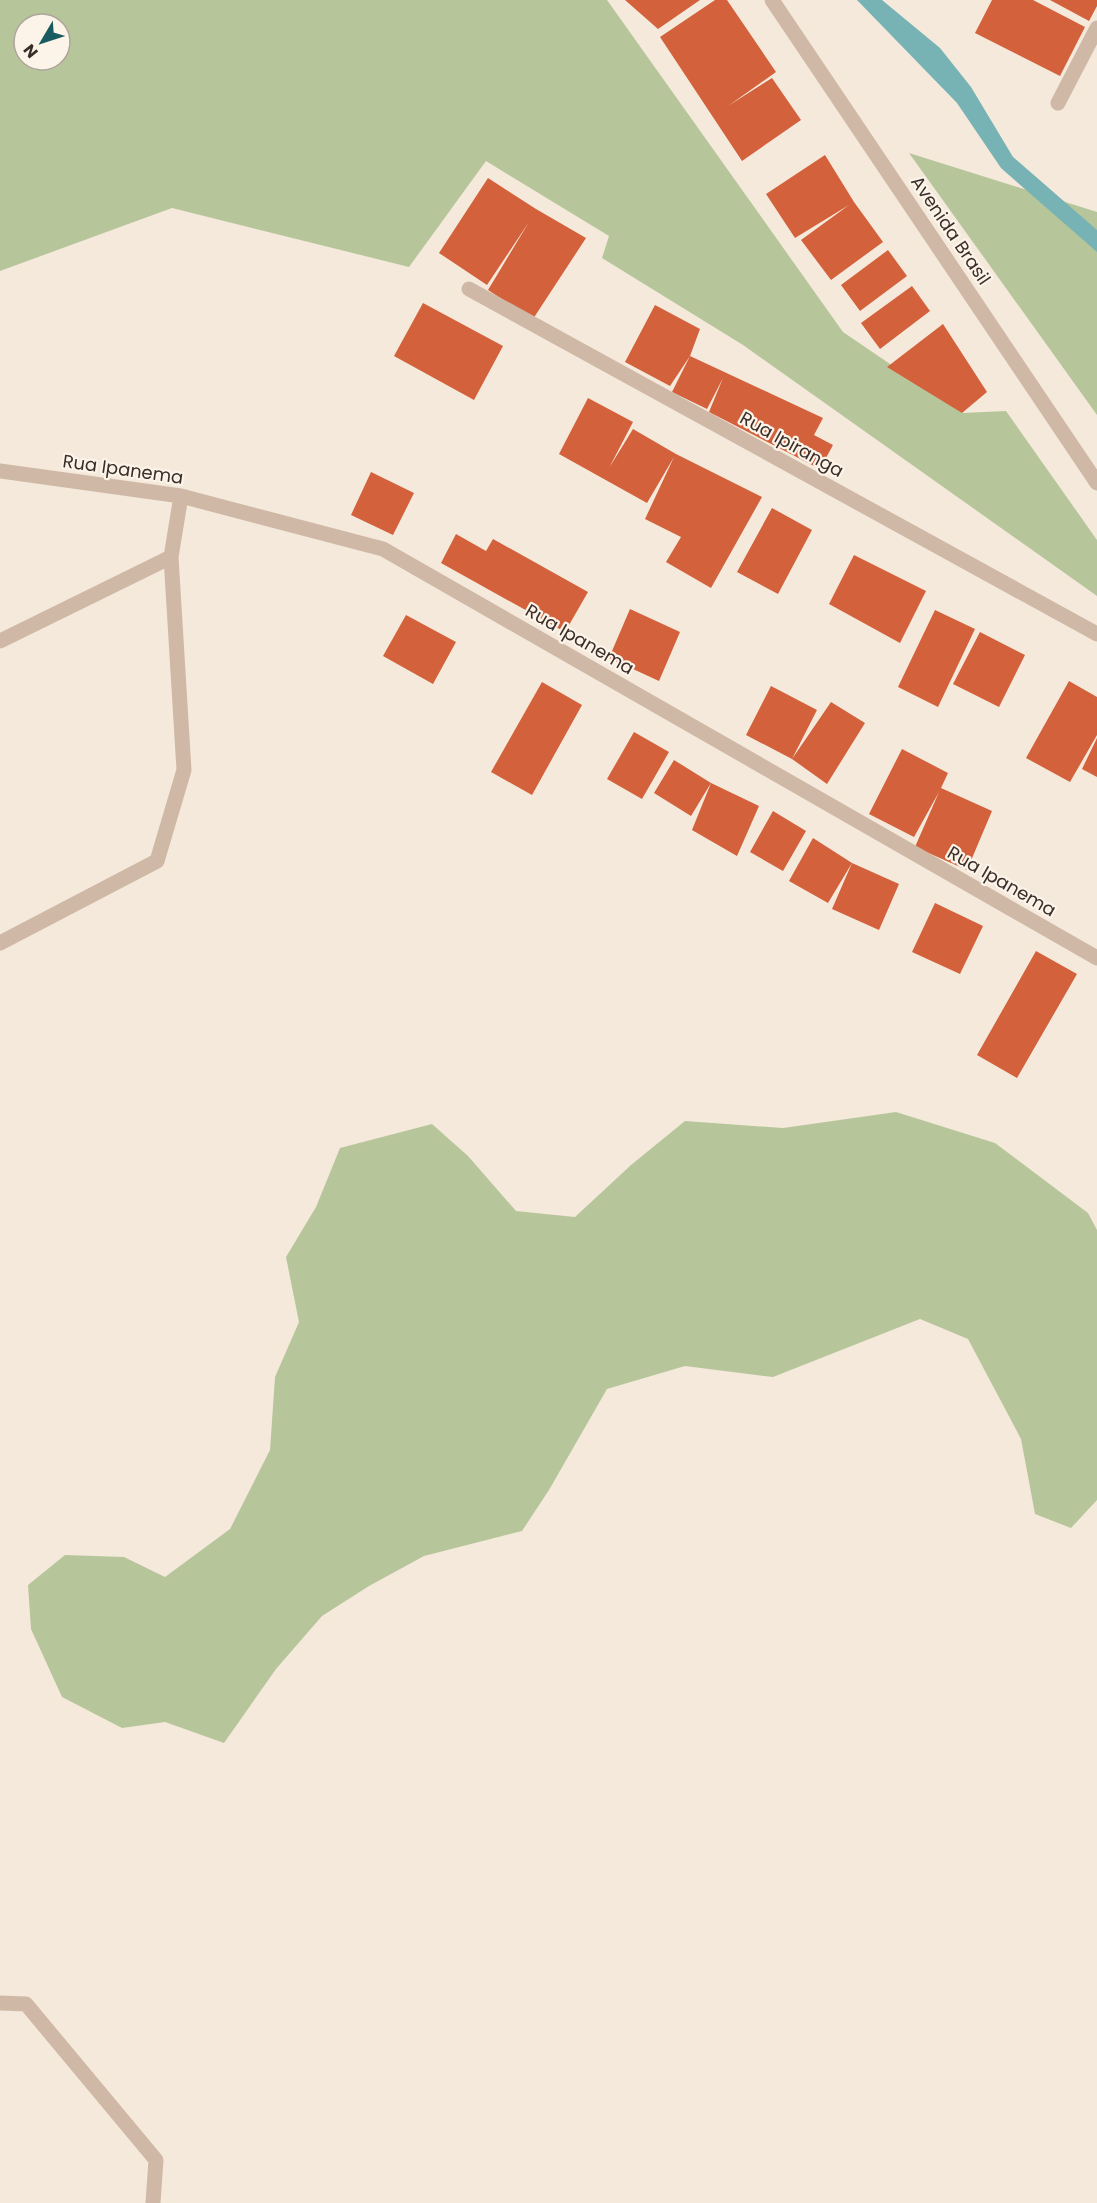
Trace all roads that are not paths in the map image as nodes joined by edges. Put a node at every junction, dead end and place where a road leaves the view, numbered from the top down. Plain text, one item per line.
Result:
1 (772, 0) edge
2 (1097, 28) edge
3 (1058, 103) dead end
4 (469, 289) dead end
5 (0, 471) edge
6 (1097, 483) edge
7 (181, 496) junction
8 (171, 556) junction
9 (1097, 634) edge
10 (0, 641) edge
11 (0, 943) edge
12 (1097, 958) edge
13 (0, 2003) edge
14 (153, 2203) edge

1 - 6 street, Avenida Brasil
2 - 3 street
4 - 9 street, Rua Ipiranga
5 - 7 street, Rua Ipanema
7 - 8 street
7 - 12 street, Rua Ipanema
8 - 10 street
8 - 11 street
13 - 14 street

